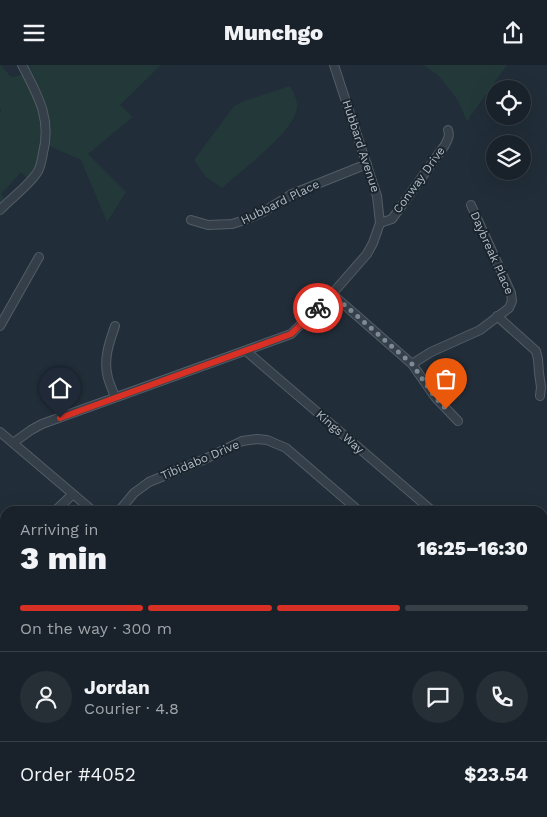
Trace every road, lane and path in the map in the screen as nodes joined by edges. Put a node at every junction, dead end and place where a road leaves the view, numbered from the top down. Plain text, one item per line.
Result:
1 (22, 65) edge
2 (334, 65) edge
3 (448, 130) dead end
4 (367, 163) junction
5 (471, 205) dead end
6 (0, 210) edge
7 (191, 220) dead end
8 (379, 225) junction
9 (39, 257) dead end
10 (332, 294) junction
11 (497, 317) junction
12 (0, 326) edge
13 (115, 326) dead end
14 (246, 351) junction
15 (412, 364) junction
16 (540, 396) dead end
17 (115, 397) junction
18 (458, 421) dead end
19 (0, 432) edge
20 (13, 443) junction
21 (73, 494) junction
22 (61, 506) edge
23 (87, 506) edge
24 (123, 506) edge
25 (353, 506) edge
26 (427, 506) edge

1 - 6 street
2 - 4 street, Hubbard Avenue
3 - 8 street, Conway Drive
4 - 7 street, Hubbard Place
4 - 8 street, Hubbard Avenue
5 - 11 street, Daybreak Place
8 - 10 street
9 - 12 street
10 - 14 street
10 - 15 street
11 - 15 street, Daybreak Place
11 - 16 street
13 - 17 street
14 - 17 street
14 - 26 street, Kings Way
15 - 18 street
17 - 20 street
19 - 20 street
20 - 21 street
21 - 22 street
21 - 23 street
24 - 25 street, Tibidabo Drive

